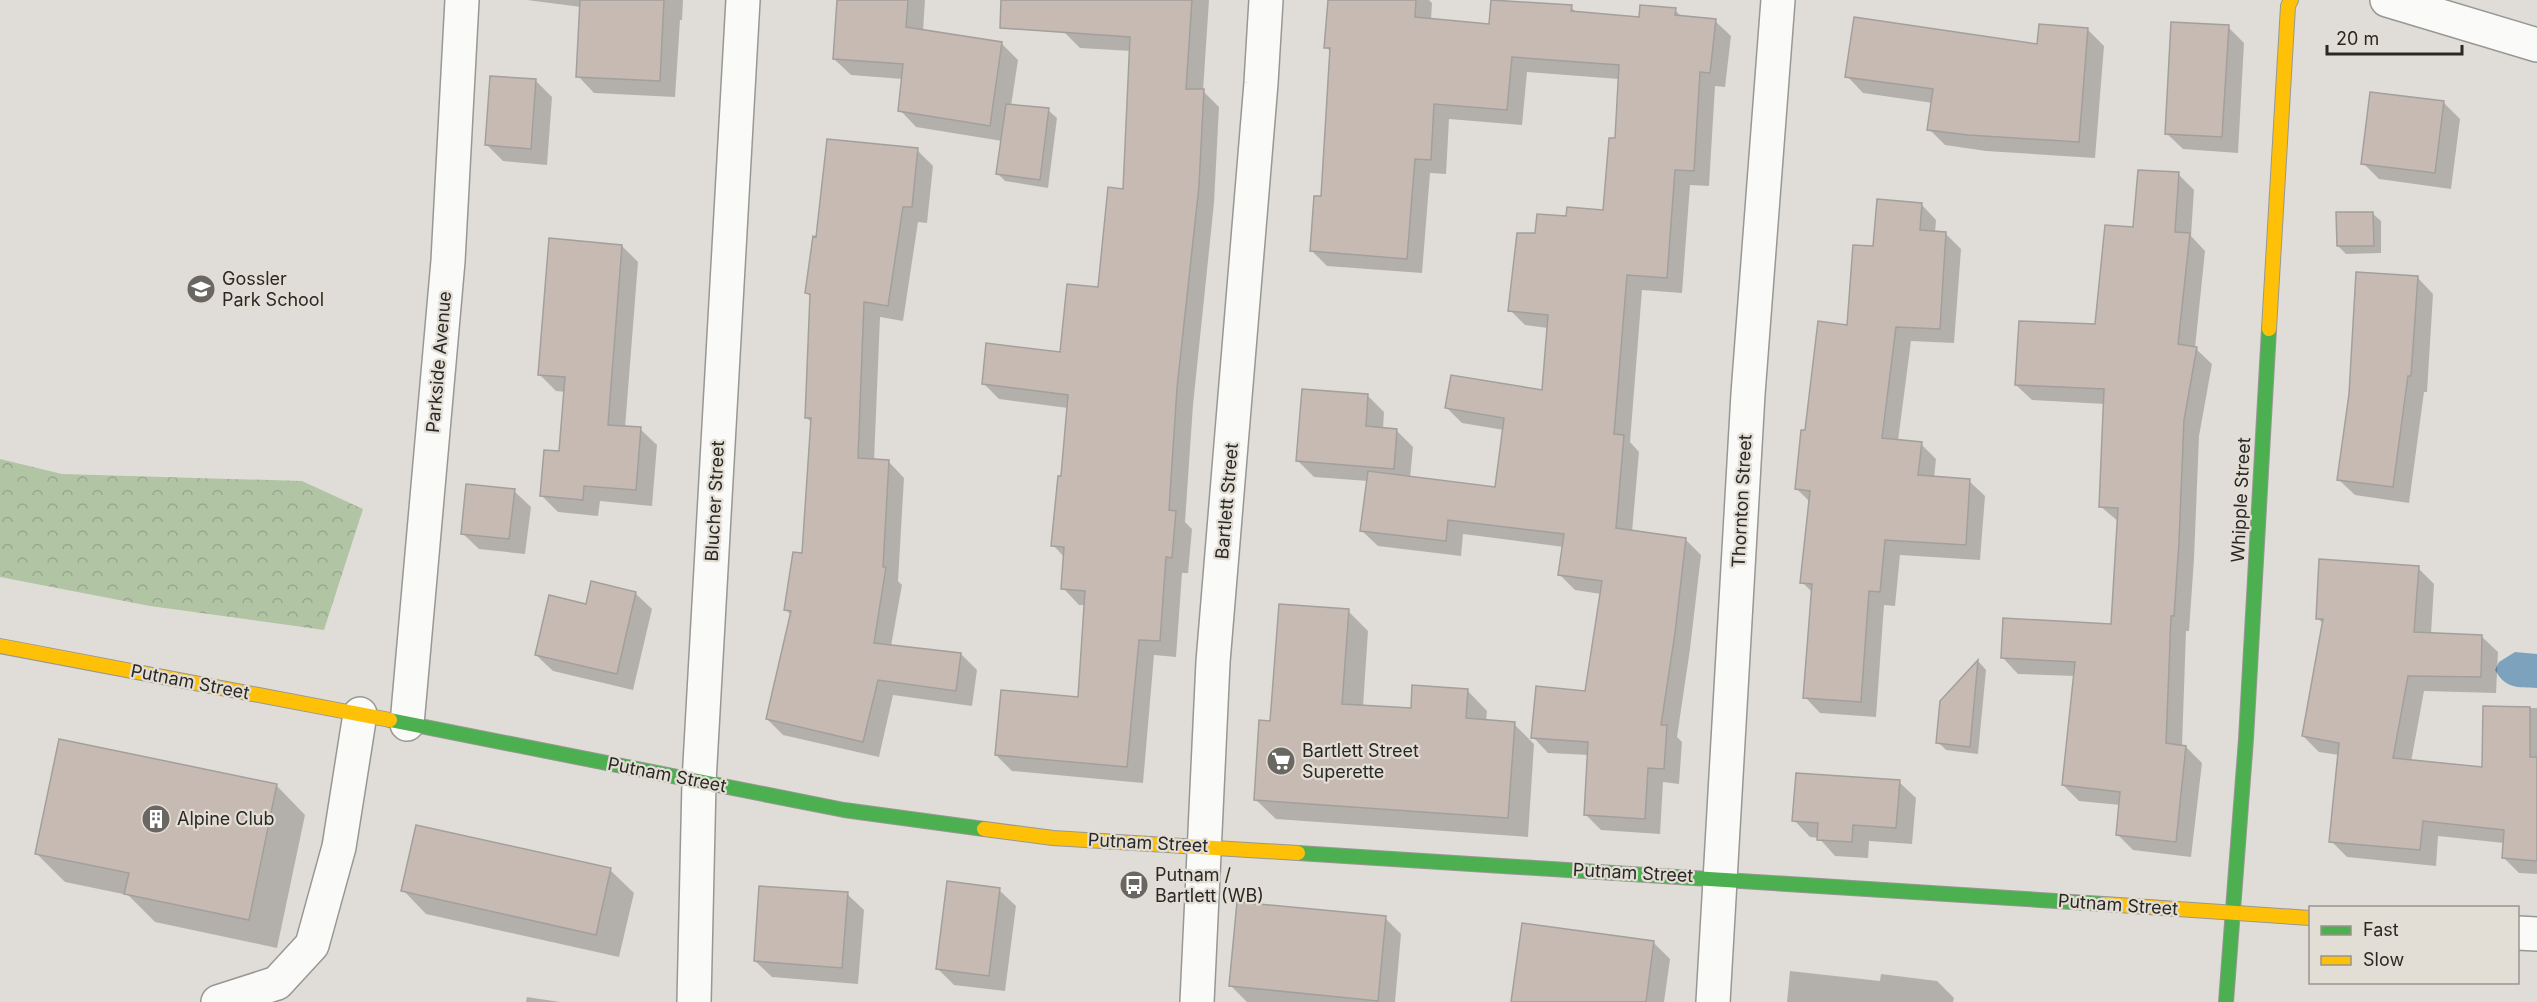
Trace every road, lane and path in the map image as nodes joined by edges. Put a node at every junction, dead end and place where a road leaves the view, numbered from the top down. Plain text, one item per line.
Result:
1 (462, 0) edge
2 (743, 0) edge
3 (1266, 0) edge
4 (1778, 0) edge
5 (2291, 0) edge
6 (2387, 0) edge
7 (2537, 45) edge
8 (0, 646) edge
9 (360, 714) junction
10 (407, 723) junction
11 (699, 782) junction
12 (1205, 847) junction
13 (1721, 878) junction
14 (2233, 913) junction
15 (2309, 918) edge
16 (2519, 933) edge
17 (2537, 934) edge
18 (218, 1002) edge
19 (694, 1002) edge
20 (1197, 1002) edge
21 (1713, 1002) edge
22 (2226, 1002) edge

1 - 10 street, Parkside Avenue
2 - 11 street, Blucher Street
3 - 12 street, Bartlett Street
4 - 13 street, Thornton Street
5 - 14 street, Whipple Street
6 - 7 street
8 - 9 street, Putnam Street
9 - 10 street, Putnam Street
9 - 18 street
10 - 11 street, Putnam Street
11 - 12 street, Putnam Street
11 - 19 street, Blucher Street
12 - 13 street, Putnam Street
12 - 20 street, Bartlett Street
13 - 14 street, Putnam Street
13 - 21 street, Thornton Street
14 - 15 street, Putnam Street
14 - 22 street, Whipple Street
16 - 17 street

